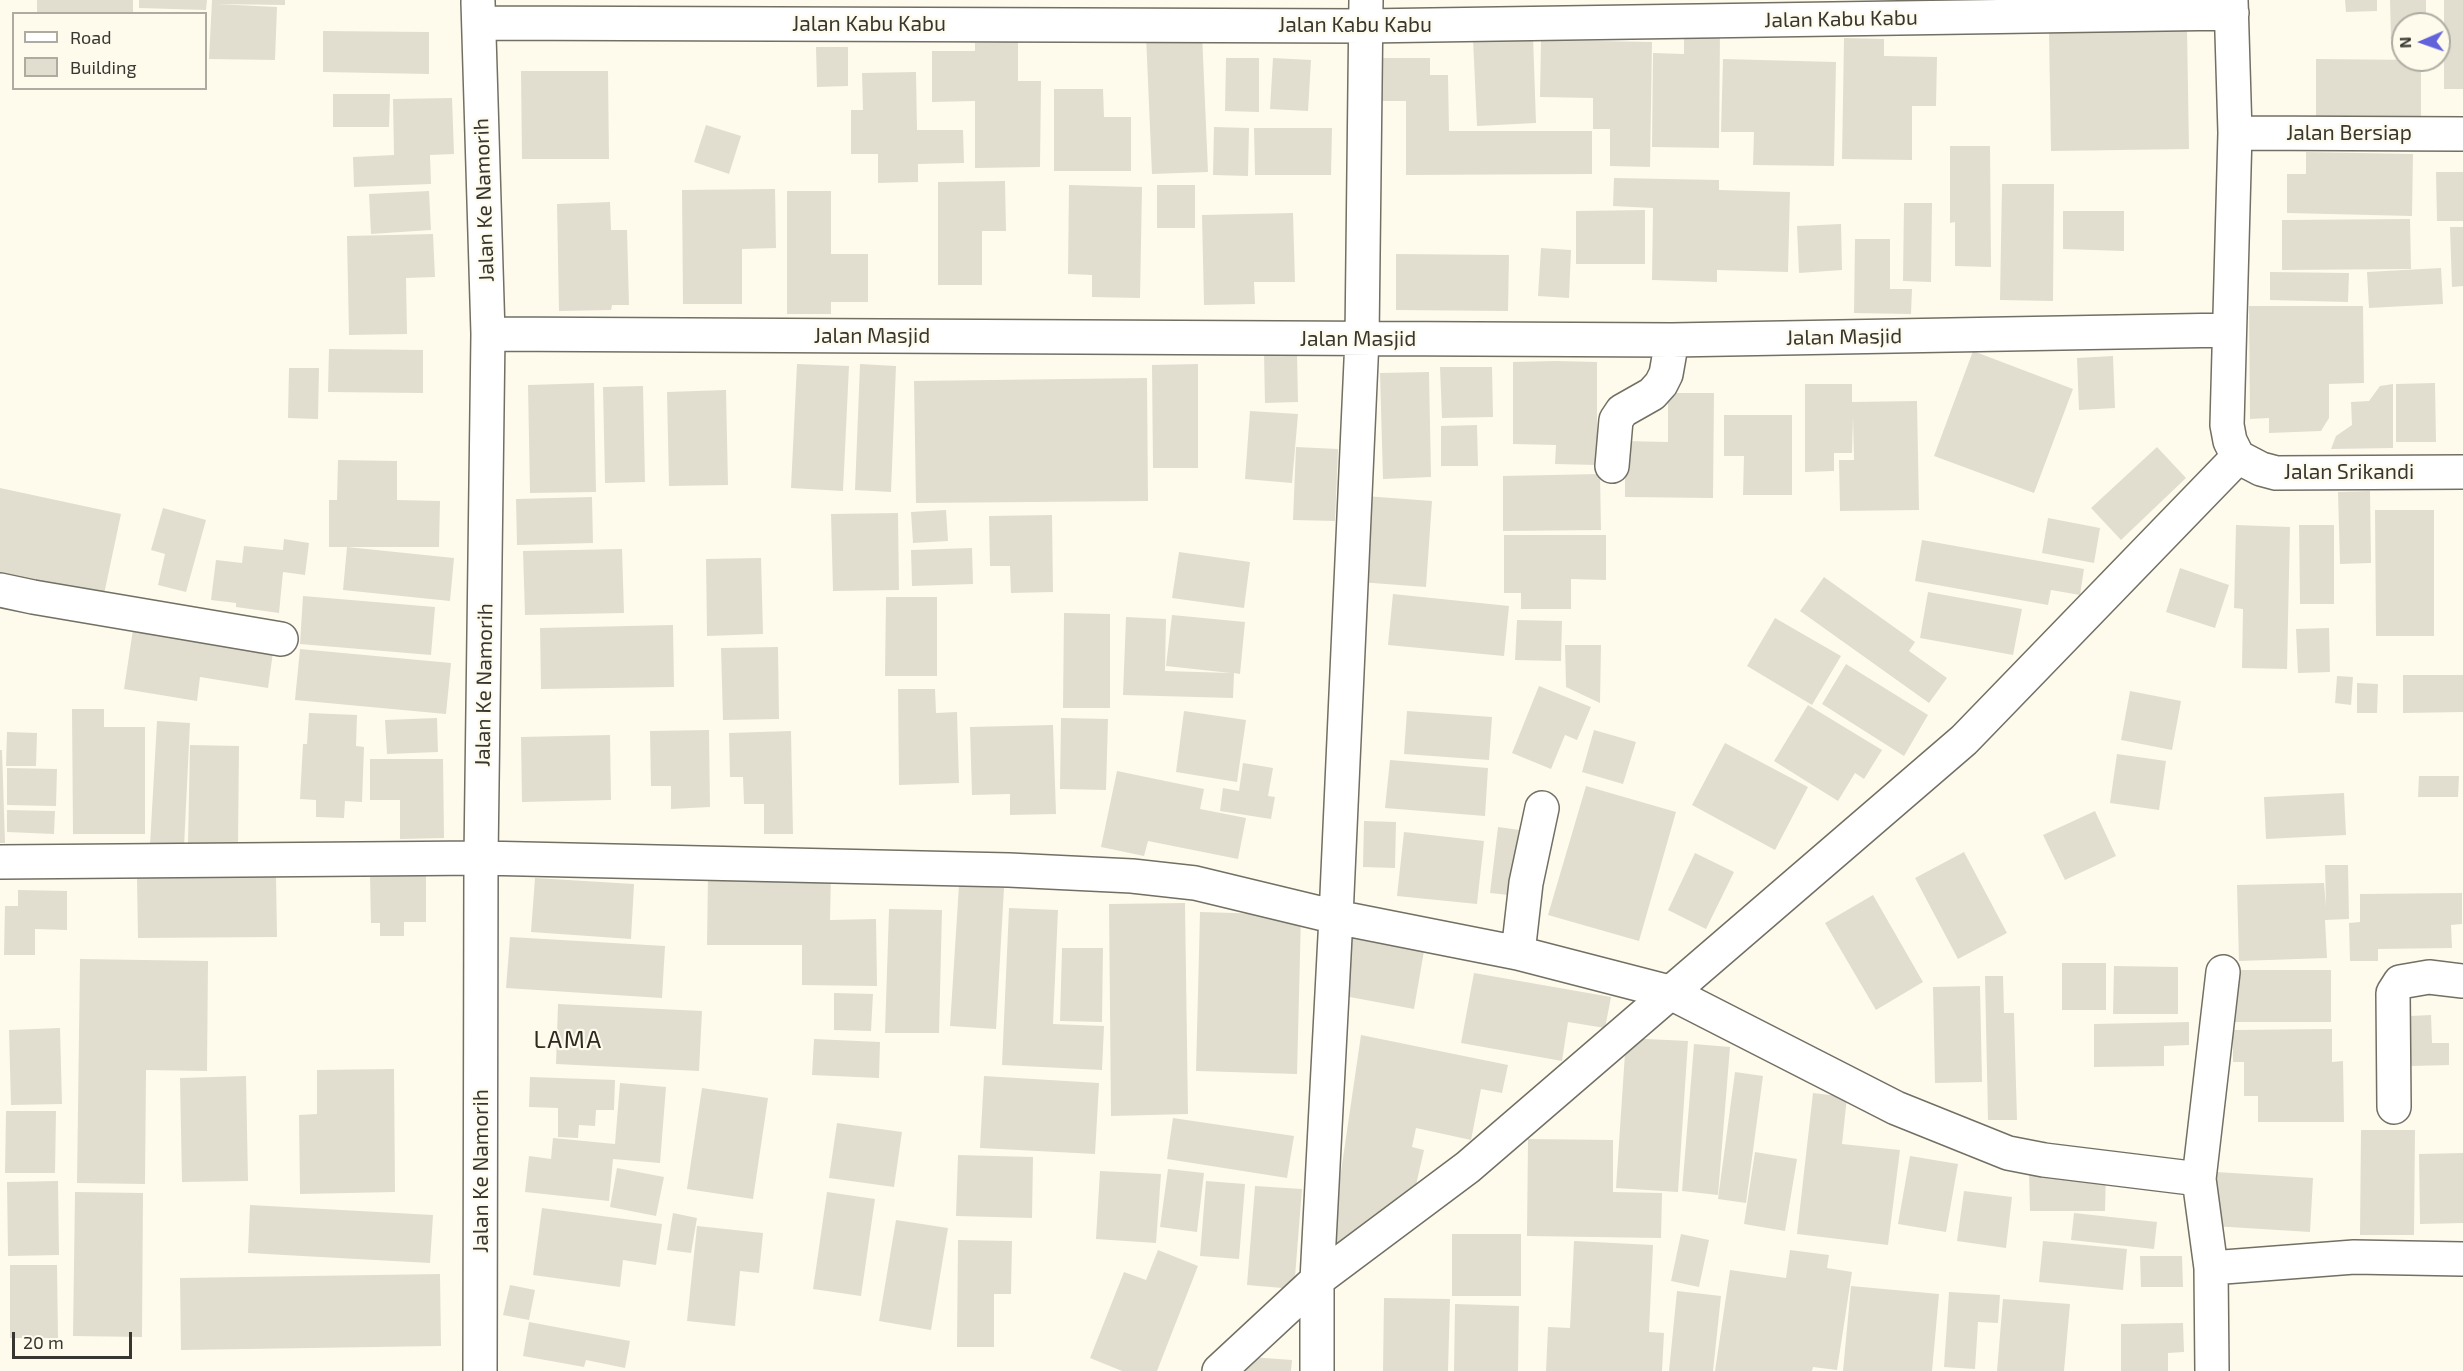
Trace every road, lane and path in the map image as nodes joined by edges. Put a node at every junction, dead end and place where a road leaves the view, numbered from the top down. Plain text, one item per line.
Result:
1 (2232, 7) edge
2 (479, 11) edge
3 (1366, 13) edge
4 (2235, 133) junction
5 (2463, 134) edge
6 (2229, 330) junction
7 (488, 334) junction
8 (1362, 339) junction
9 (1672, 340) junction
10 (2238, 457) junction
11 (1612, 466) dead end
12 (2463, 472) edge
13 (0, 590) edge
14 (281, 639) dead end
15 (1542, 808) dead end
16 (482, 858) junction
17 (0, 862) edge
18 (1336, 917) junction
19 (1518, 953) junction
20 (2223, 972) dead end
21 (2463, 981) edge
22 (1669, 992) junction
23 (2394, 1107) dead end
24 (2199, 1179) junction
25 (2463, 1259) edge
26 (2211, 1268) junction
27 (1317, 1280) junction
28 (480, 1371) edge
29 (1219, 1371) edge
30 (1317, 1371) edge
31 (2212, 1371) edge

1 - 3 street, Jalan Kabu Kabu
1 - 4 street
2 - 3 street, Jalan Kabu Kabu
2 - 7 street, Jalan Ke Namorih
3 - 8 street
4 - 5 street, Jalan Bersiap
4 - 6 street
6 - 9 street, Jalan Masjid
6 - 10 street
7 - 8 street, Jalan Masjid
7 - 16 street, Jalan Ke Namorih
8 - 9 street, Jalan Masjid
8 - 18 street
9 - 11 street
10 - 12 street, Jalan Srikandi
10 - 22 street
13 - 14 street
15 - 19 street
16 - 17 street
16 - 18 street
16 - 28 street, Jalan Ke Namorih
18 - 19 street
18 - 27 street
19 - 22 street
20 - 24 street
21 - 23 street
22 - 24 street
22 - 27 street
24 - 26 street
25 - 26 street
26 - 31 street
27 - 29 street
27 - 30 street

